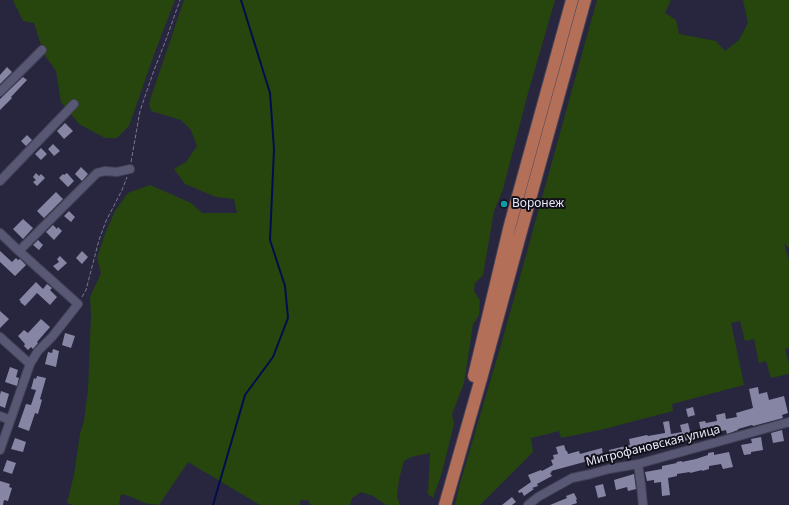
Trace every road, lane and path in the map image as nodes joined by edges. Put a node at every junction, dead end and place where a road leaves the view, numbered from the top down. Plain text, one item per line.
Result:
1 (180, 0) edge
2 (572, 0) edge
3 (585, 0) edge
4 (42, 50) dead end
5 (0, 92) edge
6 (74, 104) dead end
7 (130, 169) junction
8 (0, 181) edge
9 (0, 233) edge
10 (19, 251) junction
11 (78, 304) junction
12 (0, 337) edge
13 (30, 364) junction
14 (0, 416) edge
15 (10, 420) junction
16 (789, 422) edge
17 (0, 450) edge
18 (638, 464) junction
19 (454, 471) junction
20 (445, 505) edge
21 (528, 505) edge
22 (643, 505) edge

1 - 7 path
2 - 19 highway
3 - 19 highway
4 - 5 street
6 - 8 street
7 - 10 street
7 - 11 path
9 - 10 street
10 - 11 street
11 - 13 street
12 - 13 street
13 - 15 street
14 - 15 street
15 - 17 street
16 - 18 street, Митрофановская улица
18 - 21 street, Митрофановская улица
18 - 22 street
19 - 20 highway

